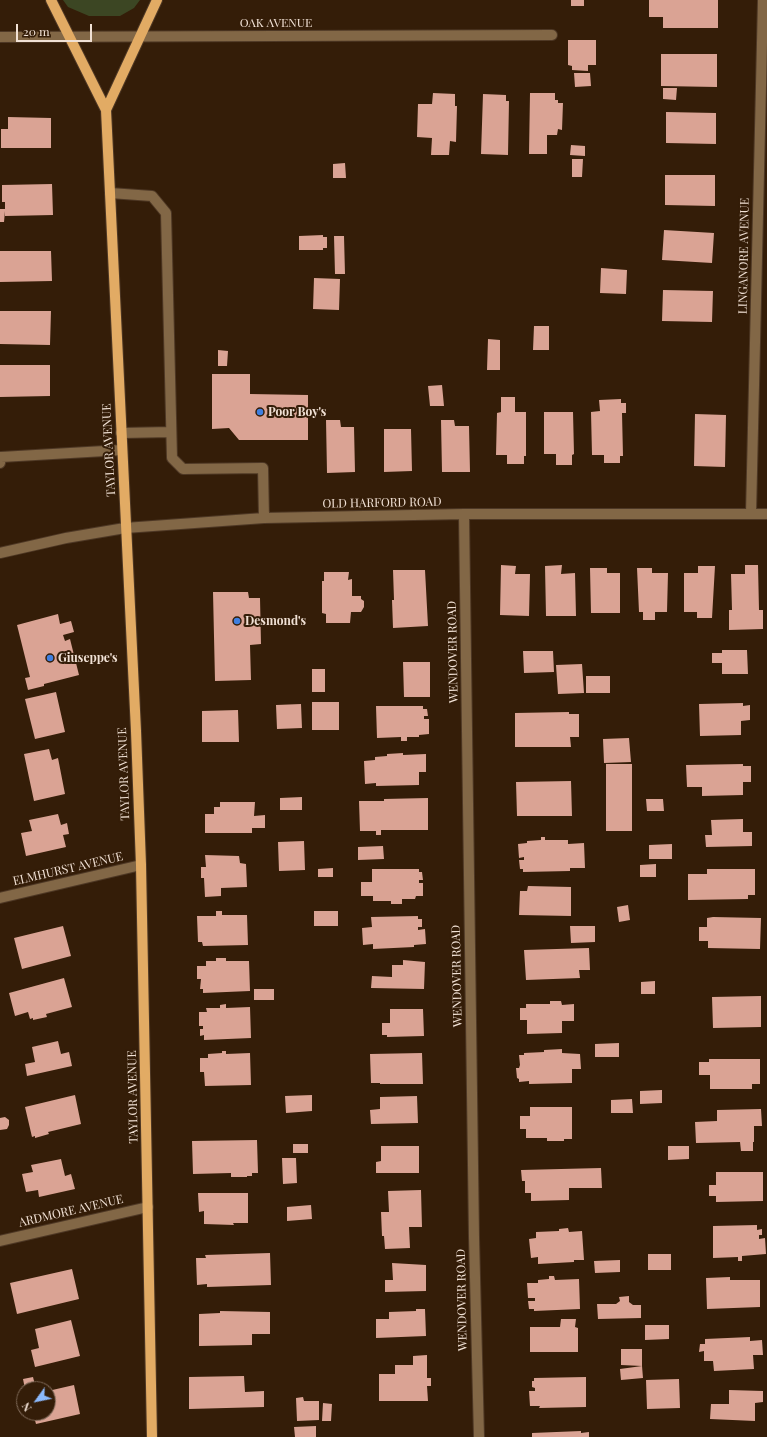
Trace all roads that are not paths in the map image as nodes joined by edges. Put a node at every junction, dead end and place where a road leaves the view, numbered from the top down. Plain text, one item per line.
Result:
1 (51, 0) edge
2 (157, 0) edge
3 (763, 0) edge
4 (552, 35) dead end
5 (0, 37) edge
6 (70, 37) junction
7 (140, 37) junction
8 (106, 110) junction
9 (110, 193) junction
10 (171, 432) junction
11 (121, 433) junction
12 (122, 450) junction
13 (0, 463) edge
14 (464, 514) junction
15 (751, 514) junction
16 (767, 514) edge
17 (264, 518) junction
18 (125, 528) junction
19 (0, 553) edge
20 (141, 865) junction
21 (0, 898) edge
22 (148, 1207) junction
23 (0, 1241) edge
24 (152, 1437) edge
25 (479, 1437) edge

1 - 6 main road, TAYLOR AVENUE
2 - 7 main road, TAYLOR AVENUE
3 - 15 street, LINGANORE AVENUE
4 - 7 street, OAK AVENUE
5 - 6 street, OAK AVENUE
6 - 7 street, OAK AVENUE
6 - 8 main road, TAYLOR AVENUE
7 - 8 main road, TAYLOR AVENUE
8 - 9 main road, TAYLOR AVENUE
9 - 10 street
9 - 11 main road, TAYLOR AVENUE
10 - 11 street
10 - 17 street
11 - 12 main road, TAYLOR AVENUE
12 - 13 street
12 - 18 main road, TAYLOR AVENUE
14 - 15 street, OLD HARFORD ROAD
14 - 17 street, OLD HARFORD ROAD
14 - 25 street, WENDOVER ROAD
15 - 16 street, OLD HARFORD ROAD
17 - 18 street, OLD HARFORD ROAD
18 - 19 street, OLD HARFORD ROAD
18 - 20 main road, TAYLOR AVENUE
20 - 21 street, ELMHURST AVENUE
20 - 22 main road, TAYLOR AVENUE
22 - 23 street, ARDMORE AVENUE
22 - 24 main road, TAYLOR AVENUE

